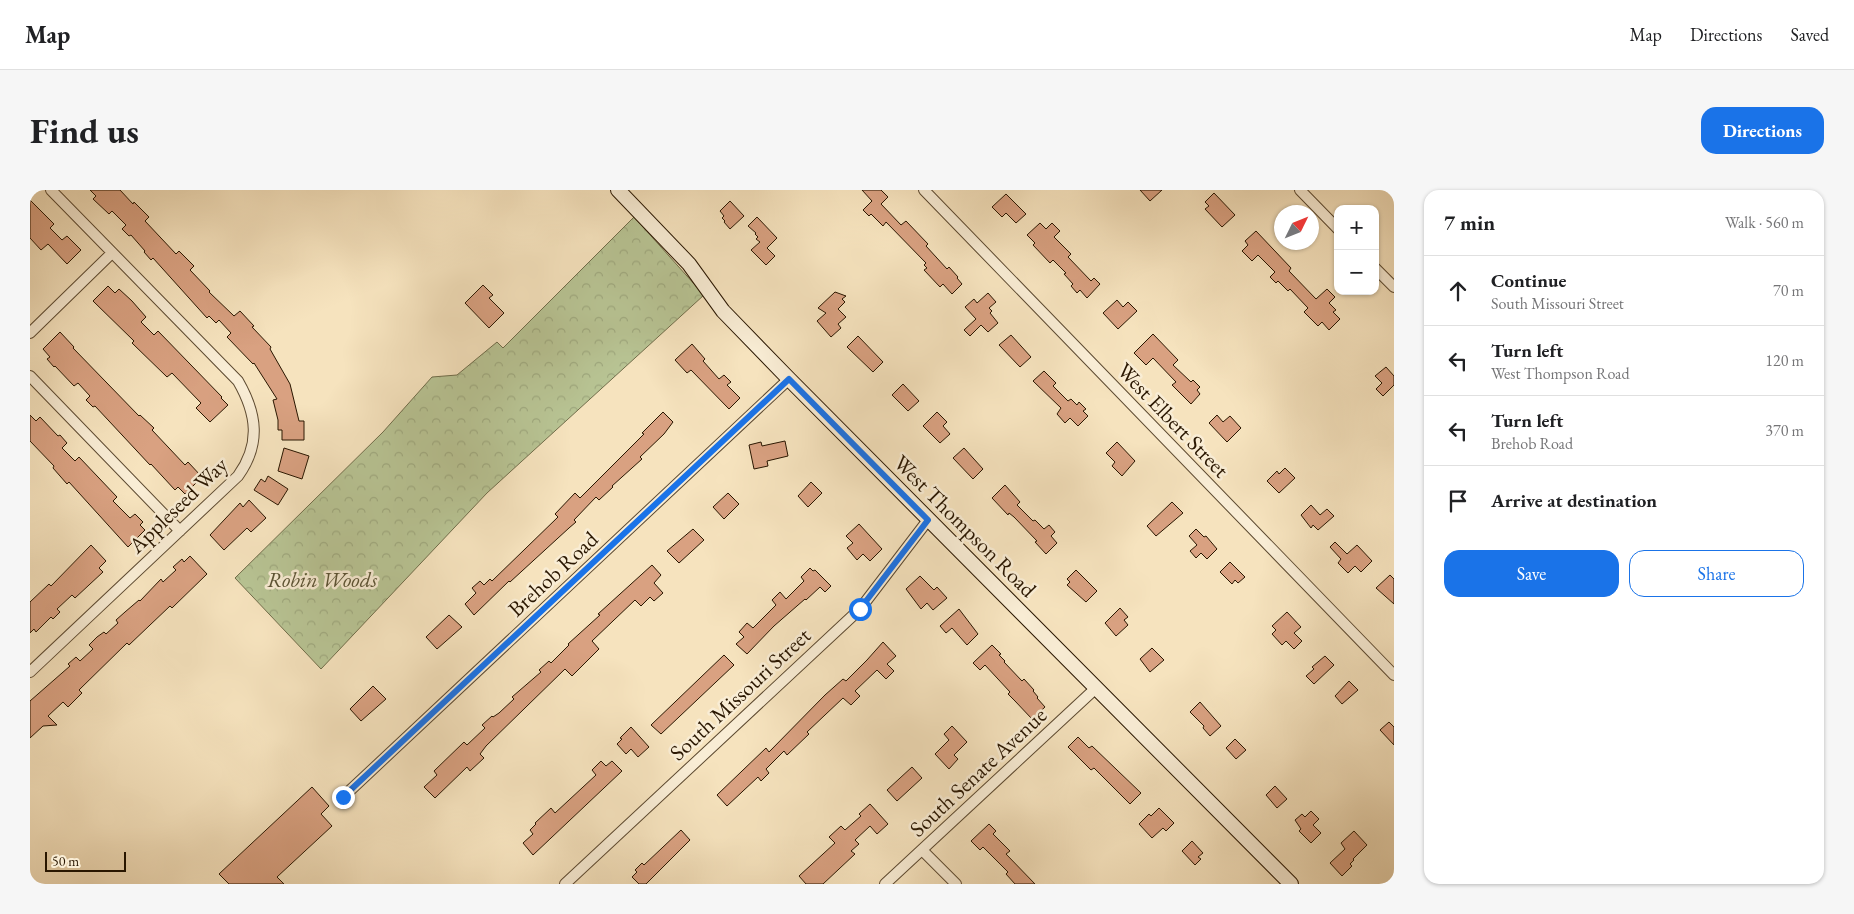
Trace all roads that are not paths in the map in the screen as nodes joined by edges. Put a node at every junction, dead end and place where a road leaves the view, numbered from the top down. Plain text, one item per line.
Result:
1 (51, 190) edge
2 (618, 190) edge
3 (924, 190) edge
4 (1300, 190) edge
5 (1334, 225) edge
6 (112, 253) junction
7 (1379, 272) edge
8 (1394, 287) edge
9 (30, 333) edge
10 (30, 376) edge
11 (789, 379) junction
12 (928, 520) junction
13 (180, 531) junction
14 (30, 672) edge
15 (1394, 675) edge
16 (1096, 688) junction
17 (343, 797) dead end
18 (922, 850) junction
19 (564, 884) edge
20 (885, 884) edge
21 (956, 884) edge
22 (1291, 884) edge

1 - 6 street, Appleseed Way
2 - 11 main road, West Thompson Road
3 - 15 street, West Elbert Street
4 - 5 street
6 - 9 street
6 - 13 street, Appleseed Way
7 - 8 street
10 - 13 street
11 - 12 main road, West Thompson Road
11 - 17 street, Brehob Road
12 - 16 main road, West Thompson Road
12 - 19 street, South Missouri Street
13 - 14 street, Appleseed Way
16 - 18 street, South Senate Avenue
16 - 22 main road, West Thompson Road
18 - 20 street, South Senate Avenue
18 - 21 street

